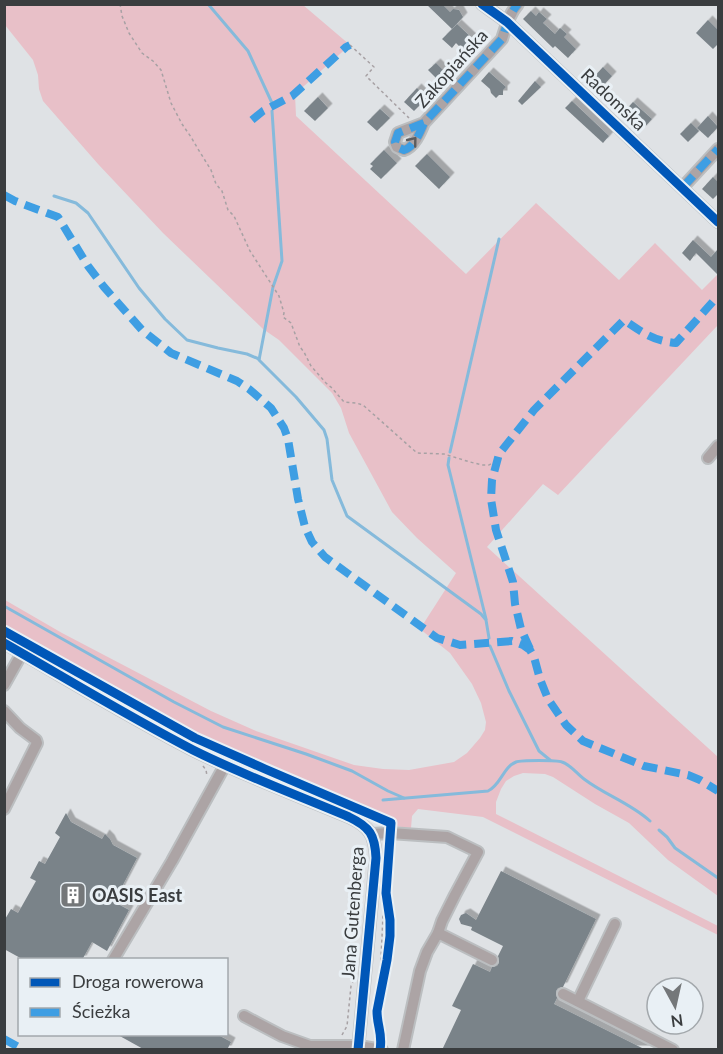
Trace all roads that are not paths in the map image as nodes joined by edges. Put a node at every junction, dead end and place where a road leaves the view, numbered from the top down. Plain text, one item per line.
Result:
1 (482, 4) edge
2 (518, 4) edge
3 (507, 22) junction
4 (420, 124) road end
5 (718, 150) edge
6 (682, 187) junction
7 (718, 222) edge
8 (718, 446) edge
9 (708, 458) dead end
10 (4, 643) edge
11 (22, 653) junction
12 (4, 685) edge
13 (4, 711) edge
14 (225, 765) junction
15 (4, 808) edge
16 (372, 834) junction
17 (615, 924) dead end
18 (438, 933) junction
19 (114, 958) edge
20 (492, 960) dead end
21 (562, 994) dead end
22 (578, 1001) junction
23 (244, 1016) dead end
24 (282, 1036) junction
25 (383, 1047) edge
26 (310, 1048) edge
27 (358, 1048) edge
28 (281, 1050) edge
29 (403, 1050) edge
30 (673, 1050) edge

1 - 3 street, Radomska
2 - 3 street, Zakopiańska
3 - 4 street, Zakopiańska
3 - 6 street, Radomska
5 - 6 street
6 - 7 street, Radomska
8 - 9 street
10 - 11 street, Jana Gutenberga
11 - 12 street
11 - 14 street, Jana Gutenberga
13 - 15 street
14 - 16 street, Jana Gutenberga
14 - 19 street
16 - 18 street
16 - 27 street, Jana Gutenberga
17 - 22 street
18 - 20 street
18 - 29 street
21 - 22 street
22 - 30 street
23 - 24 street
24 - 26 street
24 - 28 street
25 - 27 street
26 - 27 street

